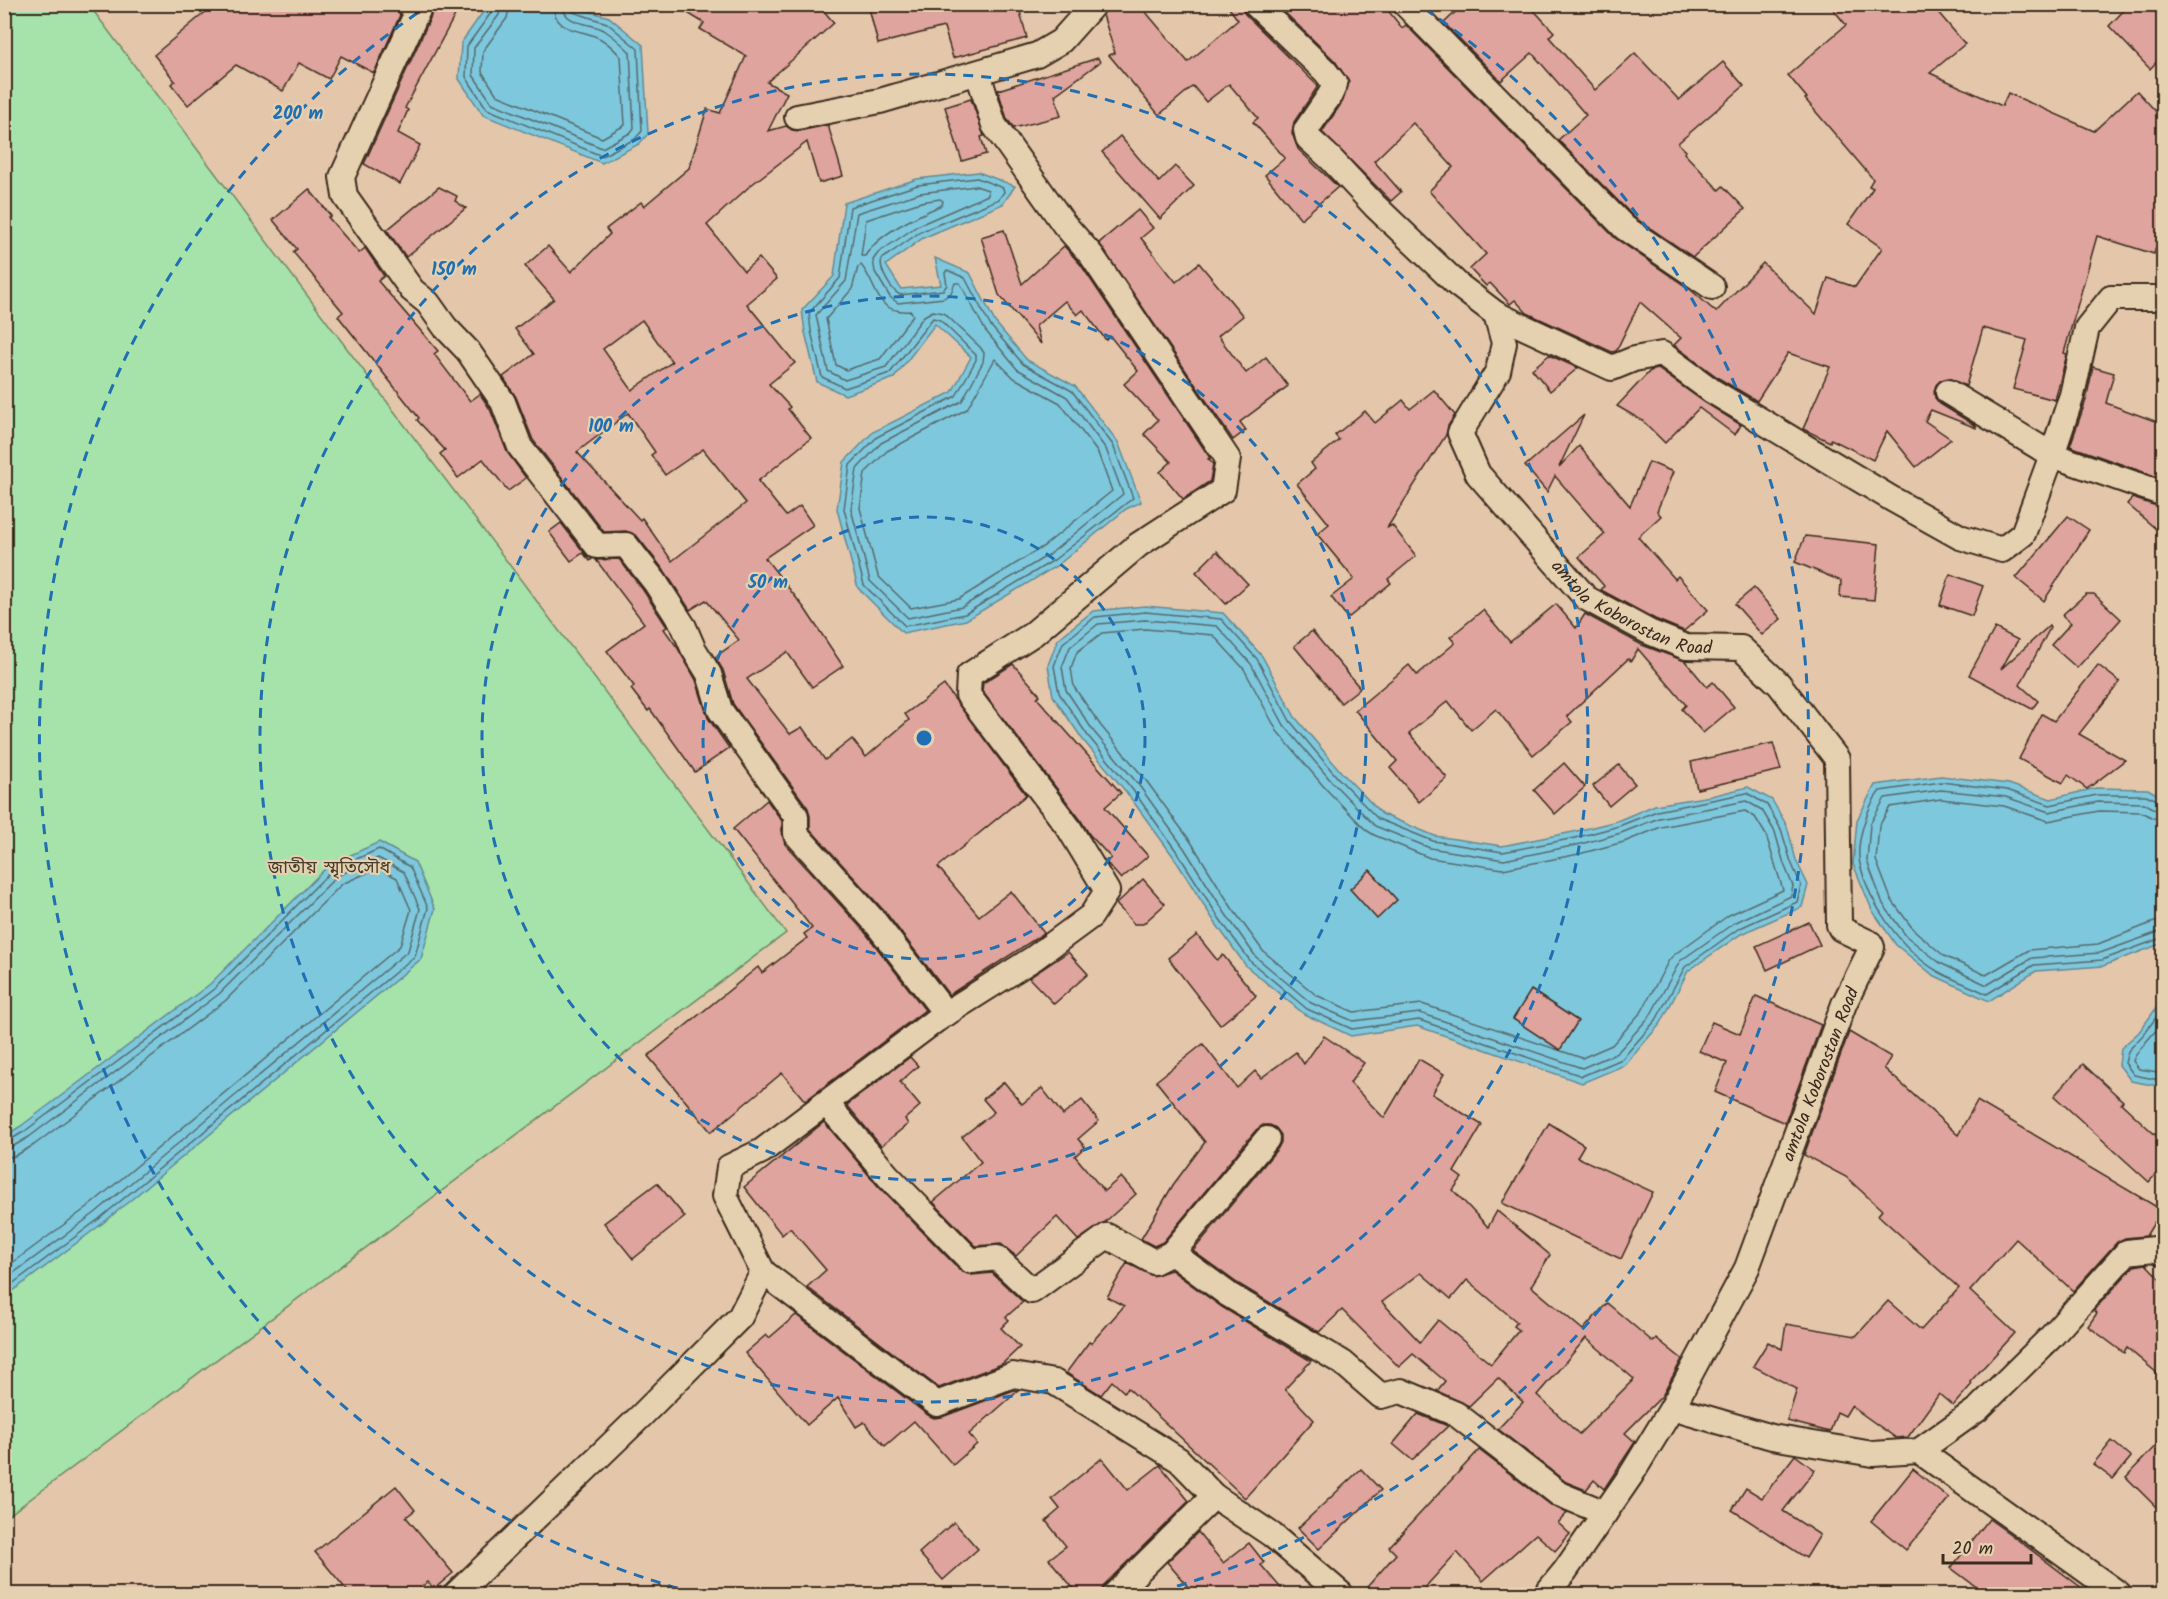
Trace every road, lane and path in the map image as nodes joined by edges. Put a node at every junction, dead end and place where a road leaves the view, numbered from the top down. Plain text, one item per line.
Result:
1 (409, 4) edge
2 (1094, 4) edge
3 (1256, 4) edge
4 (1405, 4) edge
5 (978, 73) junction
6 (798, 117) dead end
7 (1712, 287) dead end
8 (2163, 298) edge
9 (1496, 314) junction
10 (1948, 392) dead end
11 (2052, 455) junction
12 (2163, 494) edge
13 (946, 1014) junction
14 (826, 1103) junction
15 (1267, 1139) dead end
16 (1172, 1252) junction
17 (2163, 1253) edge
18 (763, 1272) junction
19 (1672, 1408) junction
20 (1919, 1451) junction
21 (1214, 1496) junction
22 (1605, 1513) junction
23 (456, 1594) edge
24 (1115, 1594) edge
25 (1341, 1594) edge
26 (1546, 1594) edge
27 (2119, 1594) edge

1 - 13 street
2 - 5 street
3 - 9 street
4 - 7 street
5 - 6 street
5 - 13 street
8 - 11 street
9 - 11 street
9 - 19 street, amtola Koborostan Road
10 - 11 street
11 - 12 street
13 - 14 street
14 - 16 street
14 - 18 street
15 - 16 street
16 - 22 street
17 - 20 street
18 - 21 street
18 - 23 street
19 - 20 street
19 - 22 street
20 - 27 street
21 - 24 street
21 - 25 street
22 - 26 street

